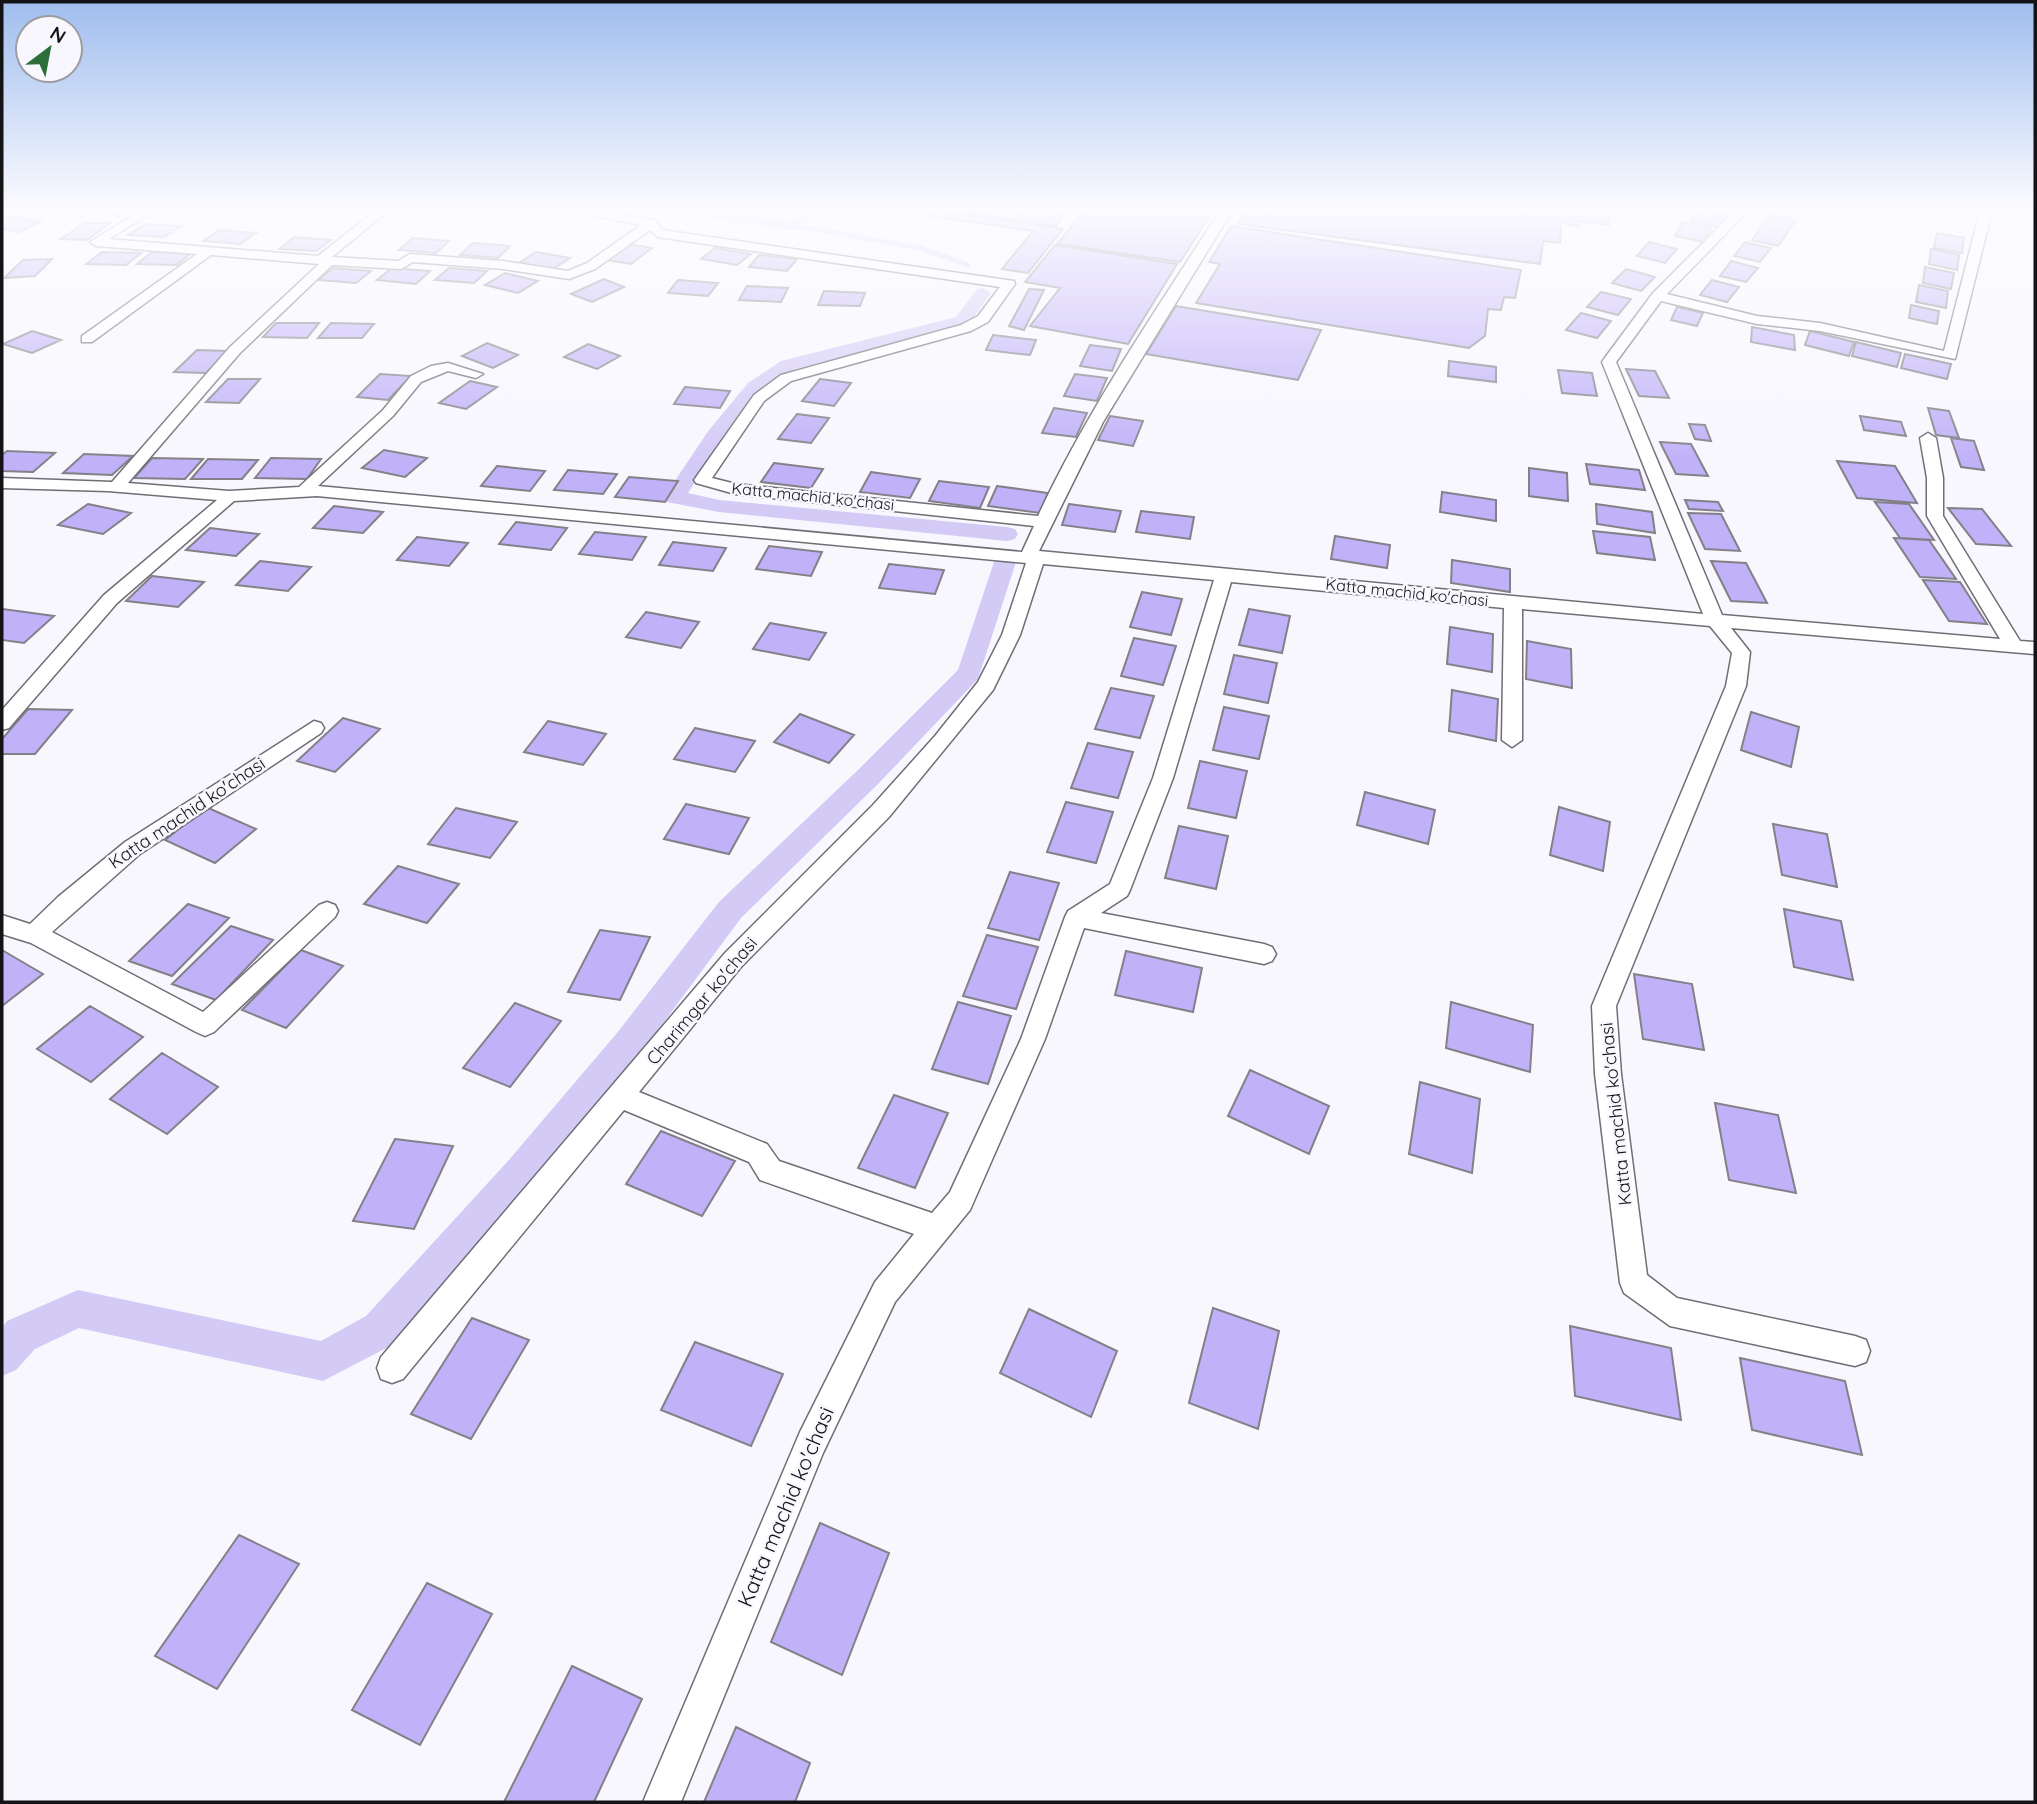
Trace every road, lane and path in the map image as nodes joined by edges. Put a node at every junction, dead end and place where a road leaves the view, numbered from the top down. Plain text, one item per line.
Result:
1 (148, 295) edge
2 (293, 295) edge
3 (1001, 295) edge
4 (1173, 295) edge
5 (1965, 295) edge
6 (1658, 296) joint
7 (87, 339) dead end
8 (476, 374) dead end
9 (1928, 438) dead end
10 (2, 483) edge
11 (116, 486) junction
12 (303, 492) junction
13 (229, 496) junction
14 (1043, 522) junction
15 (1033, 556) junction
16 (1225, 574) junction
17 (1513, 603) junction
18 (1715, 620) junction
19 (2014, 646) junction
20 (2035, 648) edge
21 (2, 723) edge
22 (314, 728) dead end
23 (1512, 740) dead end
24 (327, 911) dead end
25 (1076, 917) junction
26 (2, 924) edge
27 (36, 934) junction
28 (1264, 954) dead end
29 (622, 1097) junction
30 (938, 1228) junction
31 (1855, 1351) dead end
32 (392, 1368) dead end
33 (663, 1802) edge

1 - 7 street
2 - 11 street
3 - 14 street, Katta machid ko'chasi
4 - 14 street
5 - 6 street
6 - 18 street, Katta machid ko'chasi
8 - 12 street
9 - 19 street
10 - 11 street, Katta machid ko'chasi
11 - 13 street, Katta machid ko'chasi
12 - 13 street, Katta machid ko'chasi
12 - 15 street, Katta machid ko'chasi
13 - 21 street
14 - 15 street
15 - 16 street, Katta machid ko'chasi
15 - 29 street, Charimgar ko'chasi
16 - 17 street, Katta machid ko'chasi
16 - 25 street
17 - 18 street, Katta machid ko'chasi
17 - 23 street
18 - 19 street, Katta machid ko'chasi
18 - 31 street, Katta machid ko'chasi
19 - 20 street, Katta machid ko'chasi
22 - 27 street, Katta machid ko'chasi
24 - 27 street
25 - 28 street
25 - 30 street, Katta machid ko'chasi
26 - 27 street
29 - 30 street
29 - 32 street, Charimgar ko'chasi
30 - 33 street, Katta machid ko'chasi

